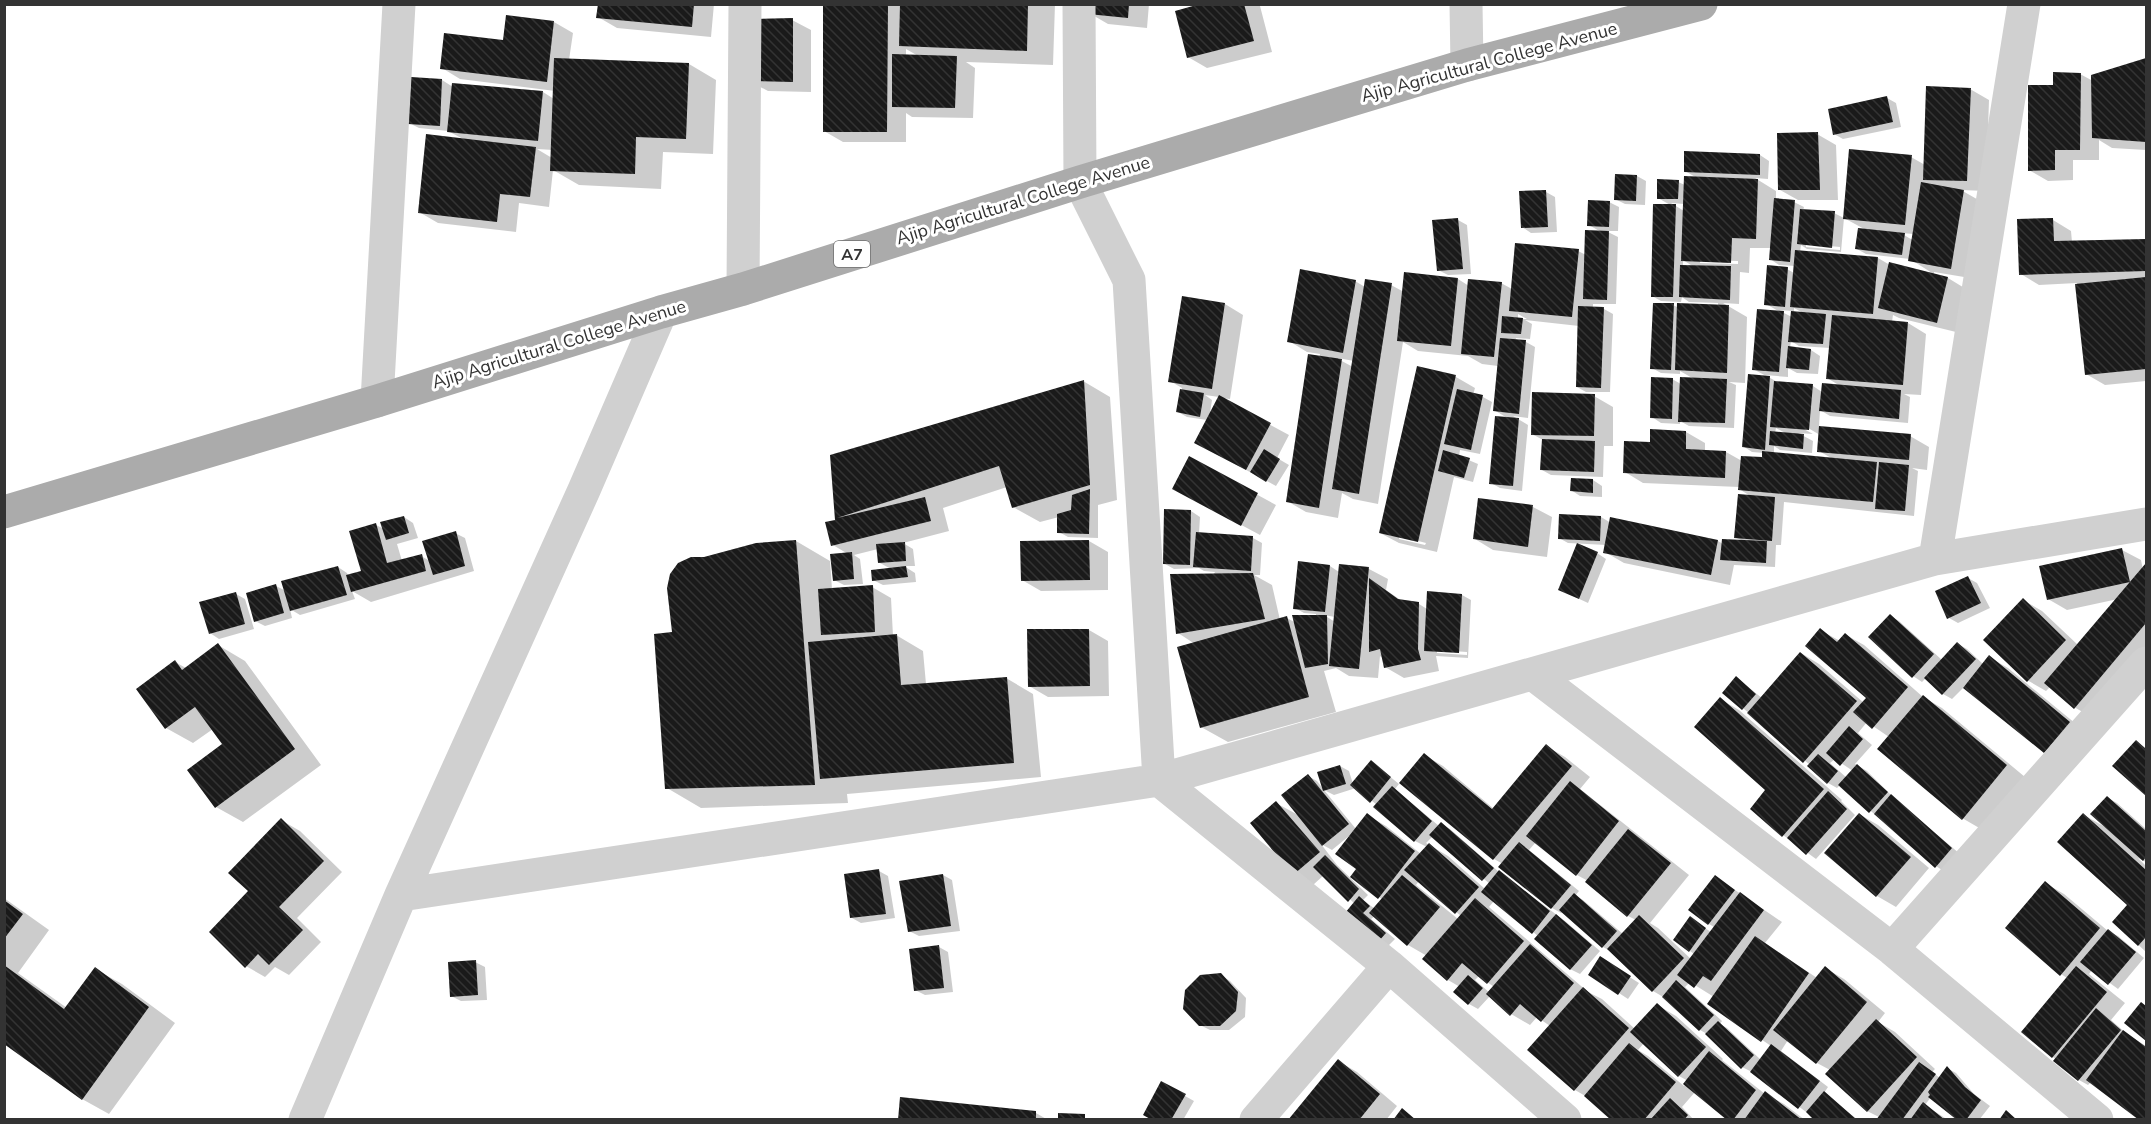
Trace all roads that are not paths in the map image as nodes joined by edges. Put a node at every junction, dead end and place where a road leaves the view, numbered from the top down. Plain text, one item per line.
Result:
1 (399, 4) edge
2 (745, 4) edge
3 (1079, 4) edge
4 (1466, 4) edge
5 (1701, 4) edge
6 (2024, 4) edge
7 (1467, 65) junction
8 (1080, 182) junction
9 (743, 289) junction
10 (661, 312) junction
11 (377, 401) junction
12 (4, 512) edge
13 (2146, 524) edge
14 (1935, 559) junction
15 (2146, 663) edge
16 (1533, 674) junction
17 (1159, 780) junction
18 (401, 895) junction
19 (1892, 949) junction
20 (1389, 966) junction
21 (305, 1119) edge
22 (1256, 1119) edge
23 (1565, 1119) edge
24 (2097, 1119) edge

1 - 11 street
2 - 9 street
3 - 8 street
4 - 7 street
5 - 7 main road, Ajip Agricultural College Avenue / A7
6 - 14 street
7 - 8 main road, Ajip Agricultural College Avenue / A7
8 - 9 main road, Ajip Agricultural College Avenue / A7
8 - 17 street
9 - 10 main road, Ajip Agricultural College Avenue / A7
10 - 11 main road, Ajip Agricultural College Avenue / A7
10 - 18 street
11 - 12 main road, Ajip Agricultural College Avenue / A7
13 - 14 street
14 - 16 street
15 - 19 street
16 - 17 street
16 - 19 street
17 - 18 street
17 - 20 street
18 - 21 street
19 - 24 street
20 - 22 street
20 - 23 street

